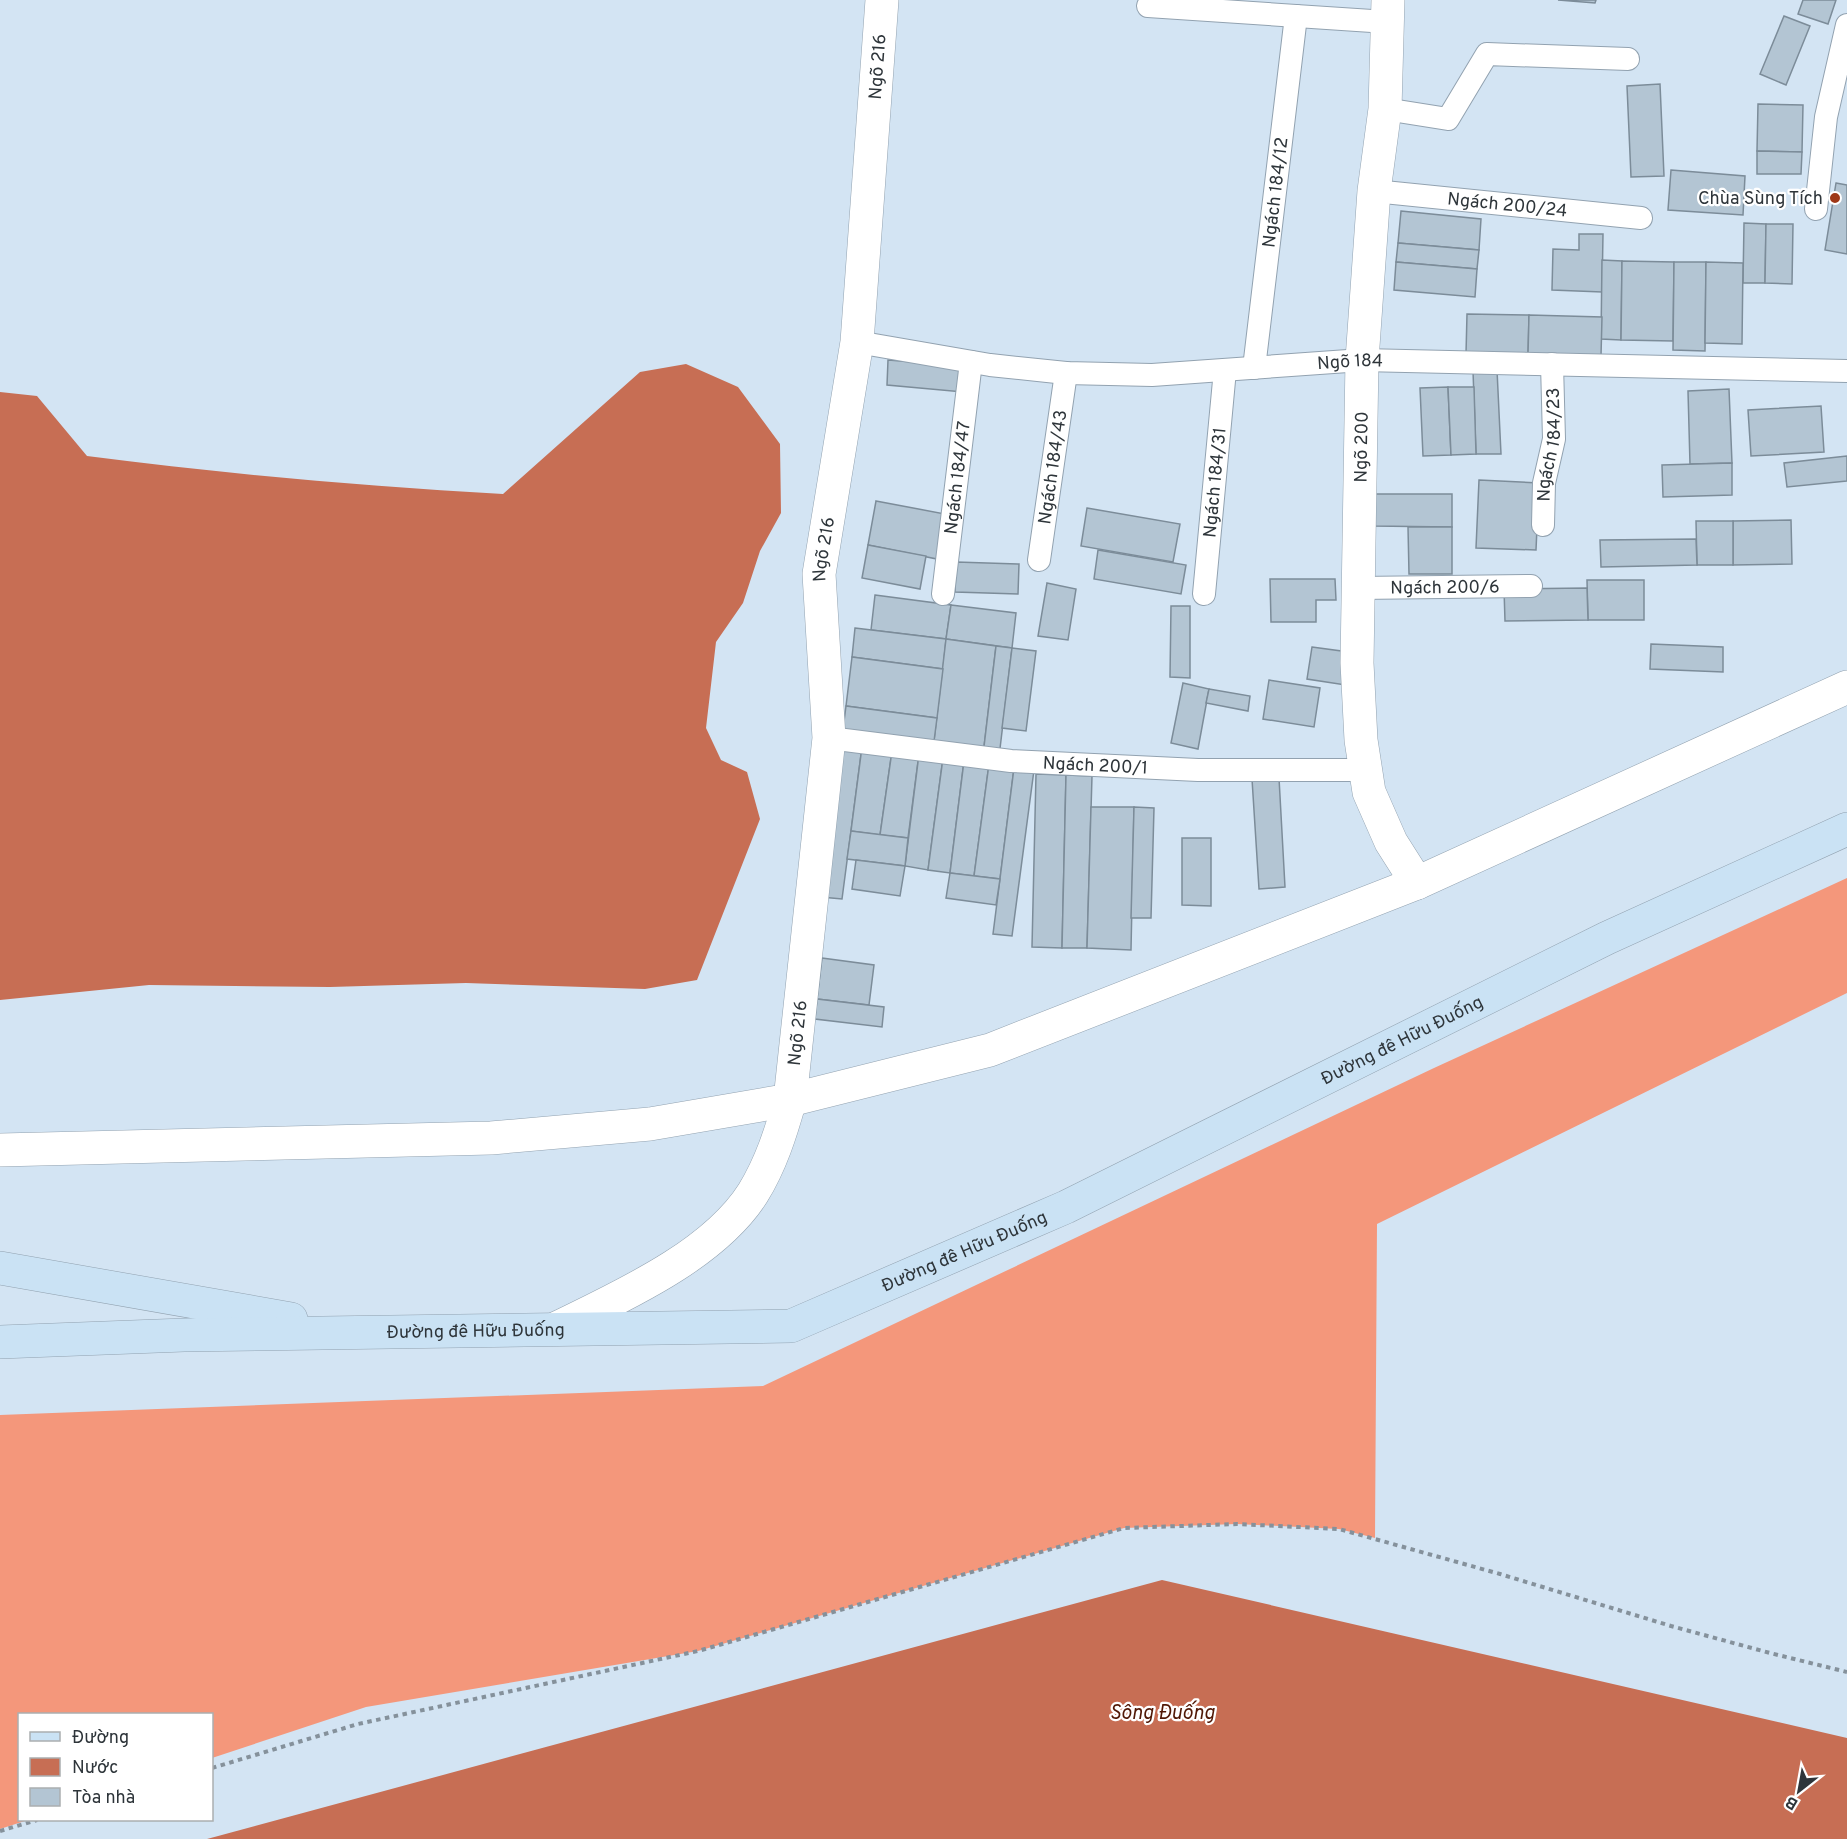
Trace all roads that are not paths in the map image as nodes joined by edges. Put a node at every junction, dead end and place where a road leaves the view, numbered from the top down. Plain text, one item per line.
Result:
1 (882, 0) edge
2 (1148, 6) dead end
3 (1388, 11) edge
4 (1296, 16) junction
5 (1847, 25) edge
6 (1628, 58) dead end
7 (1385, 109) junction
8 (1374, 190) junction
9 (1816, 209) dead end
10 (1641, 218) dead end
11 (857, 342) junction
12 (1362, 360) junction
13 (971, 362) junction
14 (1552, 364) junction
15 (1254, 368) junction
16 (1225, 370) junction
17 (1847, 371) edge
18 (1066, 372) junction
19 (1543, 525) dead end
20 (1039, 560) dead end
21 (1531, 586) dead end
22 (1358, 588) junction
23 (943, 594) dead end
24 (1204, 594) dead end
25 (1847, 687) edge
26 (829, 738) junction
27 (1366, 770) junction
28 (1847, 829) edge
29 (1417, 883) junction
30 (790, 1100) junction
31 (0, 1150) edge
32 (0, 1268) edge
33 (555, 1329) junction
34 (369, 1333) junction
35 (0, 1342) edge

1 - 11 street, Ngõ 216
2 - 4 lane
3 - 4 lane
3 - 7 street, Ngõ 200
4 - 15 lane, Ngách 184/12
5 - 9 lane
6 - 7 lane
7 - 8 street, Ngõ 200
8 - 10 lane, Ngách 200/24
8 - 12 street, Ngõ 200
11 - 13 lane, Ngõ 184
11 - 26 street, Ngõ 216
12 - 14 lane, Ngõ 184
12 - 15 lane, Ngõ 184
12 - 22 street, Ngõ 200
13 - 18 lane, Ngõ 184
13 - 23 lane, Ngách 184/47
14 - 17 lane, Ngõ 184
14 - 19 lane, Ngách 184/23
15 - 16 lane, Ngõ 184
16 - 18 lane, Ngõ 184
16 - 24 lane, Ngách 184/31
18 - 20 lane, Ngách 184/43
21 - 22 lane, Ngách 200/6
22 - 27 street, Ngõ 200
25 - 29 street
26 - 27 lane, Ngách 200/1
26 - 30 street, Ngõ 216
27 - 29 street, Ngõ 200
28 - 33 main road, Đường đê Hữu Đuống
29 - 30 street
30 - 31 street
30 - 33 street, Ngõ 216
32 - 34 main road
33 - 34 main road, Đường đê Hữu Đuống
34 - 35 main road, Đường đê Hữu Đuống

